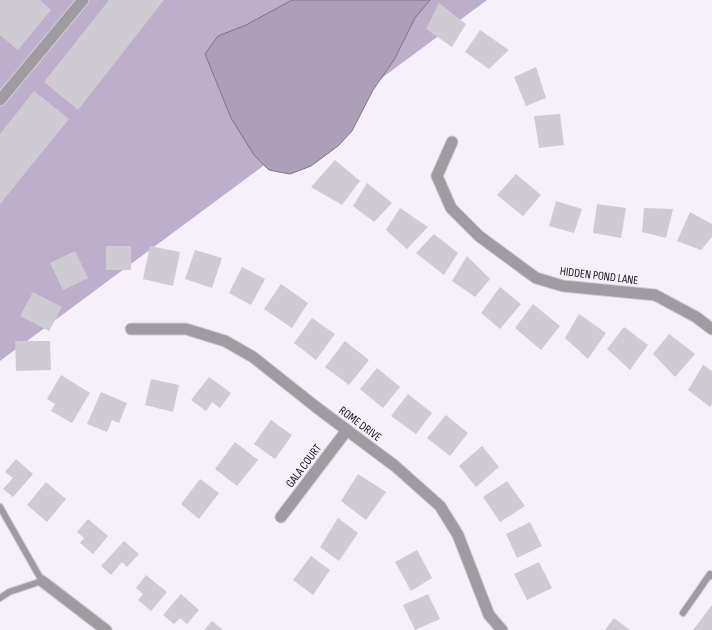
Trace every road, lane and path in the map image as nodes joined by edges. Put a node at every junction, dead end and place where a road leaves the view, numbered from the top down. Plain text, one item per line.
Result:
1 (77, 2) edge
2 (0, 100) edge
3 (452, 142) dead end
4 (131, 329) dead end
5 (712, 329) edge
6 (347, 430) junction
7 (0, 507) edge
8 (281, 517) dead end
9 (712, 576) edge
10 (42, 581) junction
11 (0, 598) edge
12 (683, 613) dead end
13 (106, 630) edge
14 (502, 630) edge

1 - 2 street
3 - 5 street, HIDDEN POND LANE
4 - 6 street, ROME DRIVE
6 - 8 street, GALA COURT
6 - 14 street, ROME DRIVE
7 - 10 lane
9 - 12 lane
10 - 11 lane
10 - 13 street

